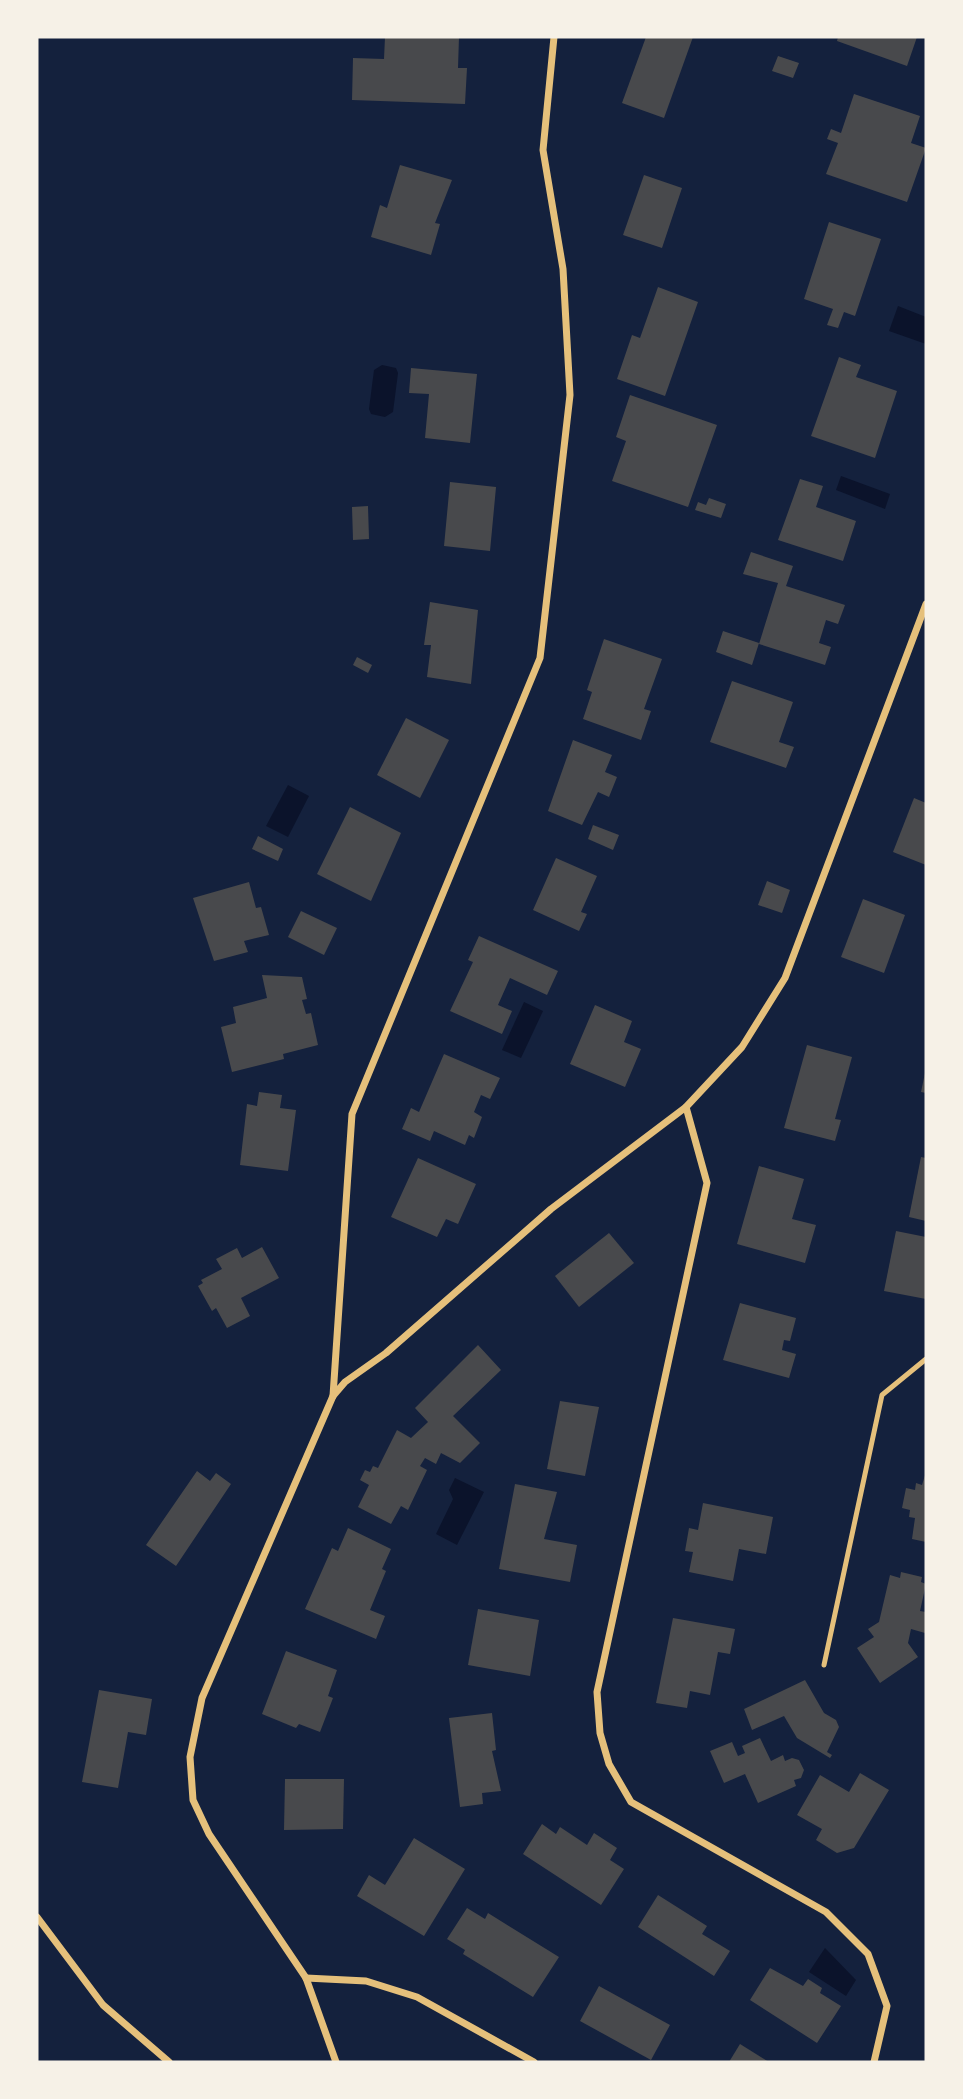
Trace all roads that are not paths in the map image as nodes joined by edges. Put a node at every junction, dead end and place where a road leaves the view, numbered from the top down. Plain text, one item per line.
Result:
1 (554, 37) edge
2 (926, 604) edge
3 (686, 1107) junction
4 (926, 1359) edge
5 (333, 1396) junction
6 (824, 1665) dead end
7 (37, 1917) edge
8 (306, 1978) junction
9 (169, 2062) edge
10 (336, 2062) edge
11 (534, 2062) edge
12 (874, 2062) edge

1 - 5 street
2 - 3 street
3 - 5 street
3 - 12 street
4 - 6 lane
5 - 8 street
7 - 9 street
8 - 10 street
8 - 11 street

